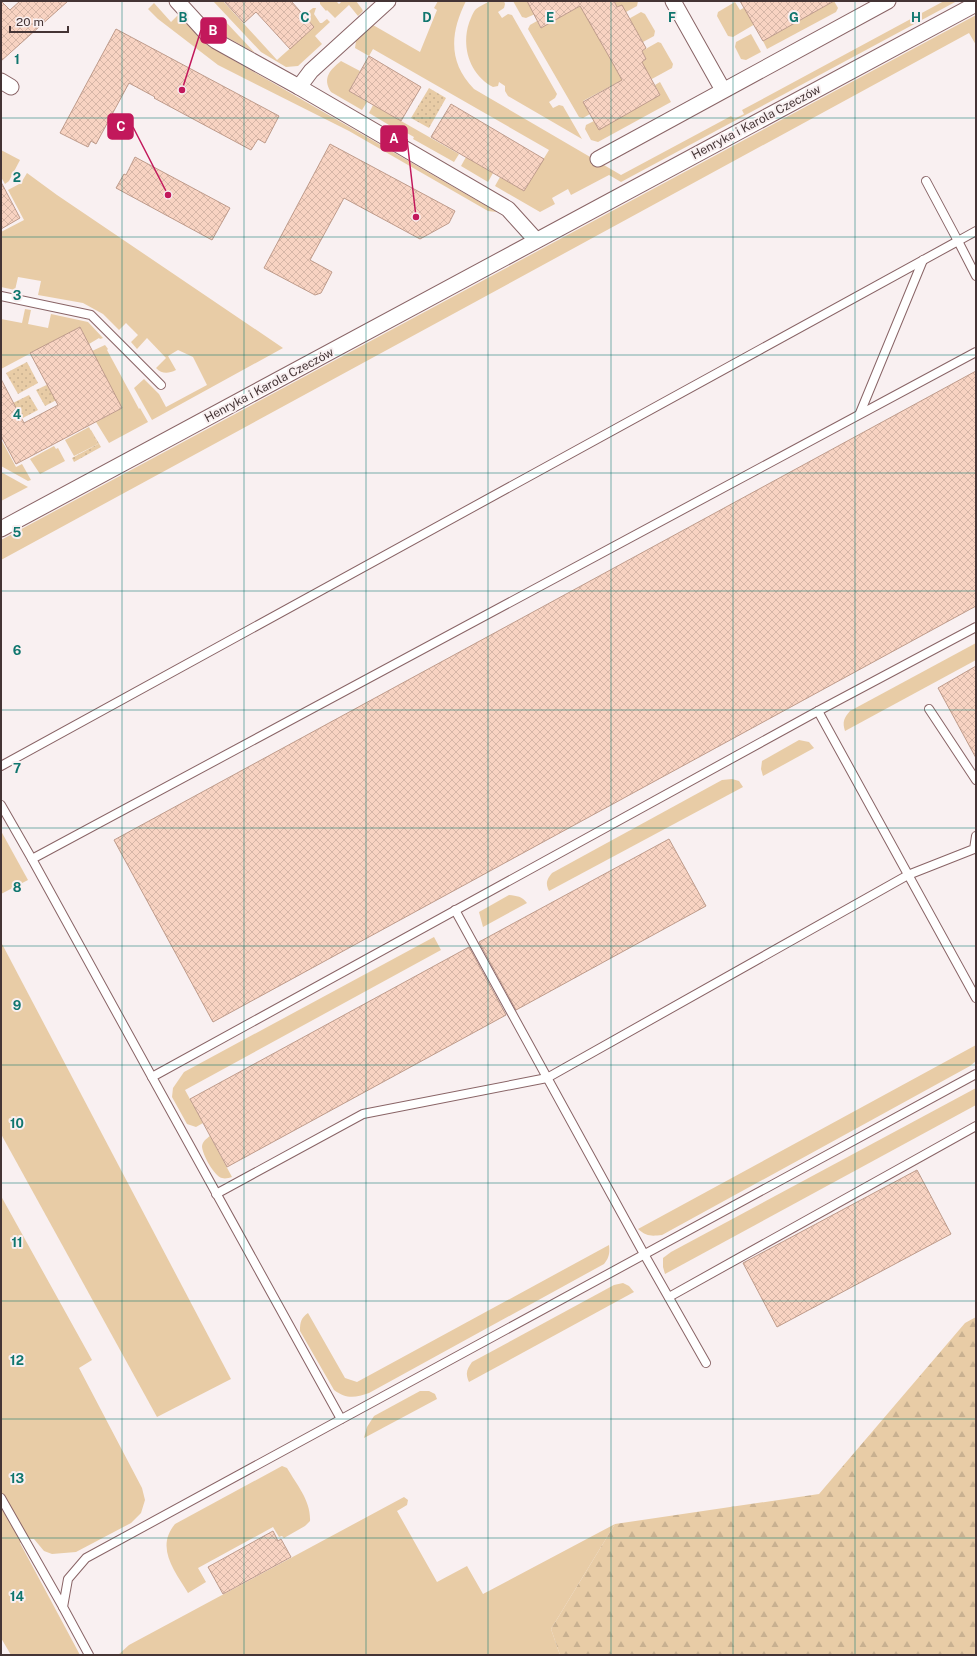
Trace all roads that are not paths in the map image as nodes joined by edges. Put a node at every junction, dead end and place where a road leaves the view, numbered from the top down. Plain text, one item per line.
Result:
1 (176, 1) edge
2 (388, 1) edge
3 (673, 1) edge
4 (888, 1) edge
5 (976, 4) edge
6 (299, 87) junction
7 (723, 90) junction
8 (598, 159) dead end
9 (926, 181) dead end
10 (976, 231) edge
11 (536, 240) junction
12 (958, 241) junction
13 (923, 260) junction
14 (976, 276) edge
15 (1, 296) edge
16 (976, 352) edge
17 (161, 385) dead end
18 (860, 414) junction
19 (1, 529) edge
20 (976, 627) edge
21 (929, 709) dead end
22 (818, 710) junction
23 (1, 766) edge
24 (976, 780) edge
25 (1, 805) edge
26 (976, 836) edge
27 (975, 851) edge
28 (32, 859) junction
29 (908, 875) junction
30 (455, 910) junction
31 (976, 998) edge
32 (976, 1074) edge
33 (152, 1077) junction
34 (547, 1078) junction
35 (976, 1126) edge
36 (216, 1194) junction
37 (644, 1254) junction
38 (668, 1297) junction
39 (706, 1363) dead end
40 (341, 1419) junction
41 (1, 1498) edge
42 (63, 1607) junction
43 (89, 1655) edge

1 - 6 street
2 - 6 street
3 - 7 street
4 - 7 street
5 - 11 street, Henryka i Karola Czeczów
6 - 11 street
7 - 8 street
9 - 12 lane
10 - 12 lane
11 - 19 street, Henryka i Karola Czeczów
12 - 13 lane
12 - 14 lane
13 - 18 lane
13 - 23 lane
15 - 17 lane
16 - 18 lane
18 - 28 lane
20 - 22 lane
21 - 24 lane
22 - 29 lane
22 - 30 lane
25 - 28 lane
26 - 27 lane
27 - 29 lane
28 - 33 lane
29 - 31 lane
29 - 34 lane
30 - 33 lane
30 - 34 lane
32 - 37 lane
33 - 36 lane
34 - 36 lane
34 - 37 lane
35 - 38 lane
36 - 40 lane
37 - 38 lane
37 - 40 lane
38 - 39 lane
40 - 42 lane
41 - 42 lane
42 - 43 lane

